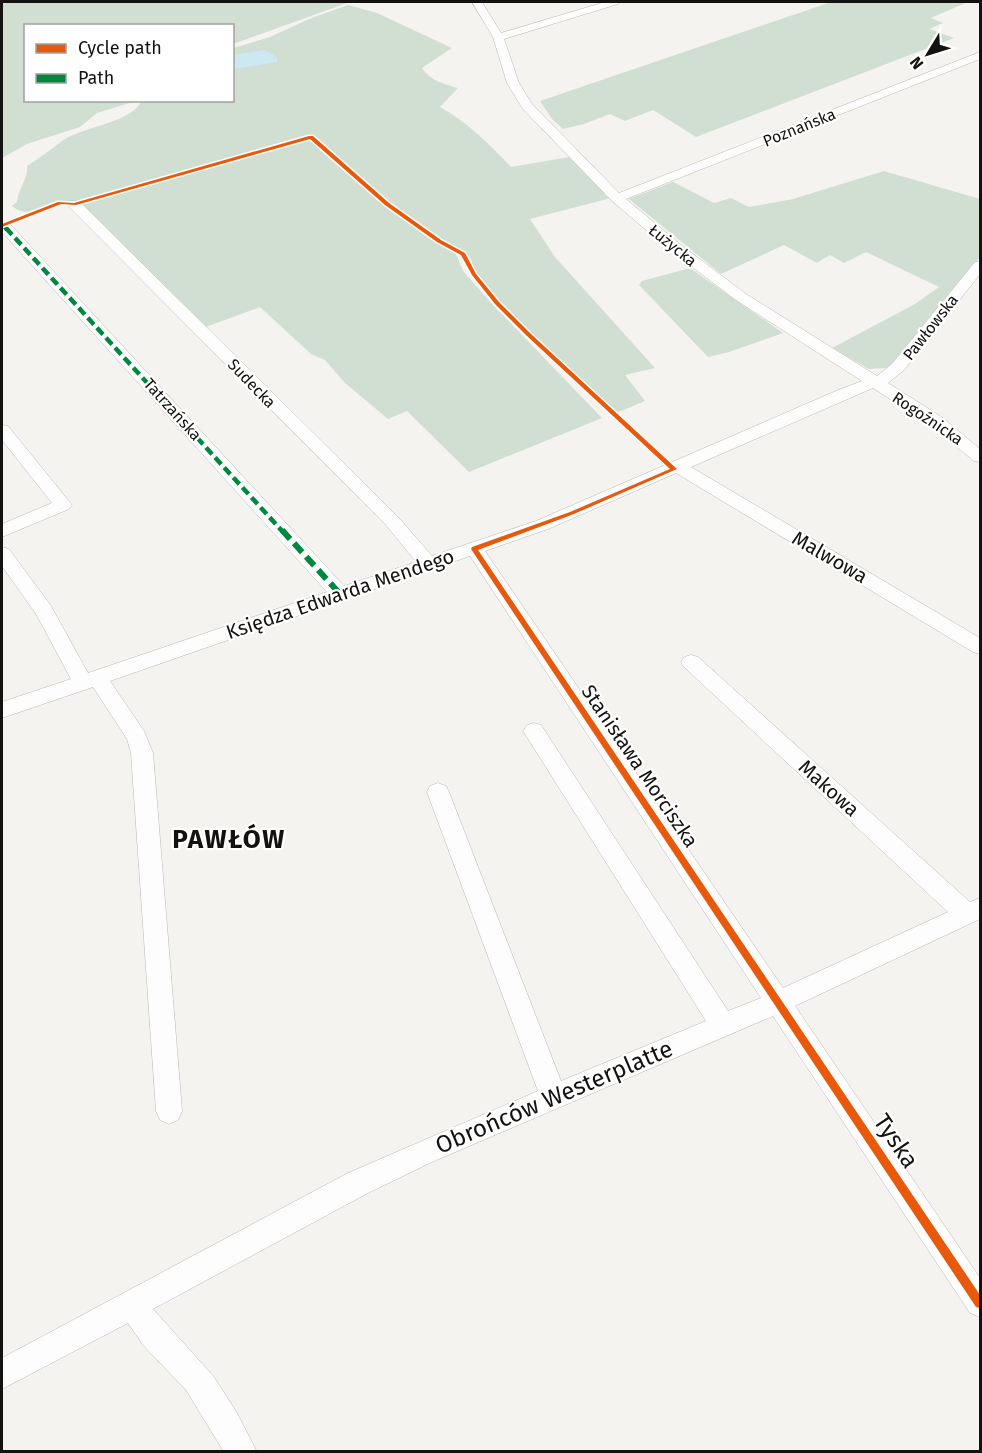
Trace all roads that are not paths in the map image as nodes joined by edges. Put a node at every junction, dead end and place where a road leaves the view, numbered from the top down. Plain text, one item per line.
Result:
1 (477, 2) edge
2 (614, 2) edge
3 (498, 37) junction
4 (981, 55) edge
5 (617, 198) junction
6 (74, 204) dead end
7 (4, 226) dead end
8 (981, 265) edge
9 (874, 382) junction
10 (2, 430) edge
11 (981, 457) edge
12 (679, 467) junction
13 (2, 531) edge
14 (474, 549) junction
15 (2, 553) edge
16 (428, 564) junction
17 (340, 594) junction
18 (981, 647) edge
19 (691, 662) dead end
20 (90, 680) junction
21 (2, 710) edge
22 (534, 731) dead end
23 (438, 792) dead end
24 (974, 911) edge
25 (778, 1002) junction
26 (723, 1025) junction
27 (554, 1097) junction
28 (169, 1112) dead end
29 (981, 1303) edge
30 (135, 1304) junction
31 (2, 1374) edge
32 (241, 1452) edge

1 - 3 street, Łużycka
2 - 3 street
3 - 5 street, Łużycka
4 - 5 street, Poznańska
5 - 9 street, Łużycka
6 - 16 street, Sudecka
7 - 17 street, Tatrzańska
8 - 9 street, Pawłowska
9 - 11 street, Rogoźnicka
9 - 12 street, Księdza Edwarda Mendego
10 - 13 street
12 - 14 street, Księdza Edwarda Mendego
12 - 18 street, Malwowa
14 - 16 street, Księdza Edwarda Mendego
14 - 25 street, Stanisława Morciszka
15 - 20 street
16 - 17 street, Księdza Edwarda Mendego
17 - 20 street, Księdza Edwarda Mendego
19 - 24 street, Makowa
20 - 21 street, Księdza Edwarda Mendego
20 - 28 street
22 - 26 street
23 - 27 street
24 - 25 street, Obrońców Westerplatte
25 - 26 street, Obrońców Westerplatte
25 - 29 street, Tyska
26 - 27 street, Obrońców Westerplatte
27 - 30 street, Obrońców Westerplatte
30 - 31 street, Obrońców Westerplatte
30 - 32 street

